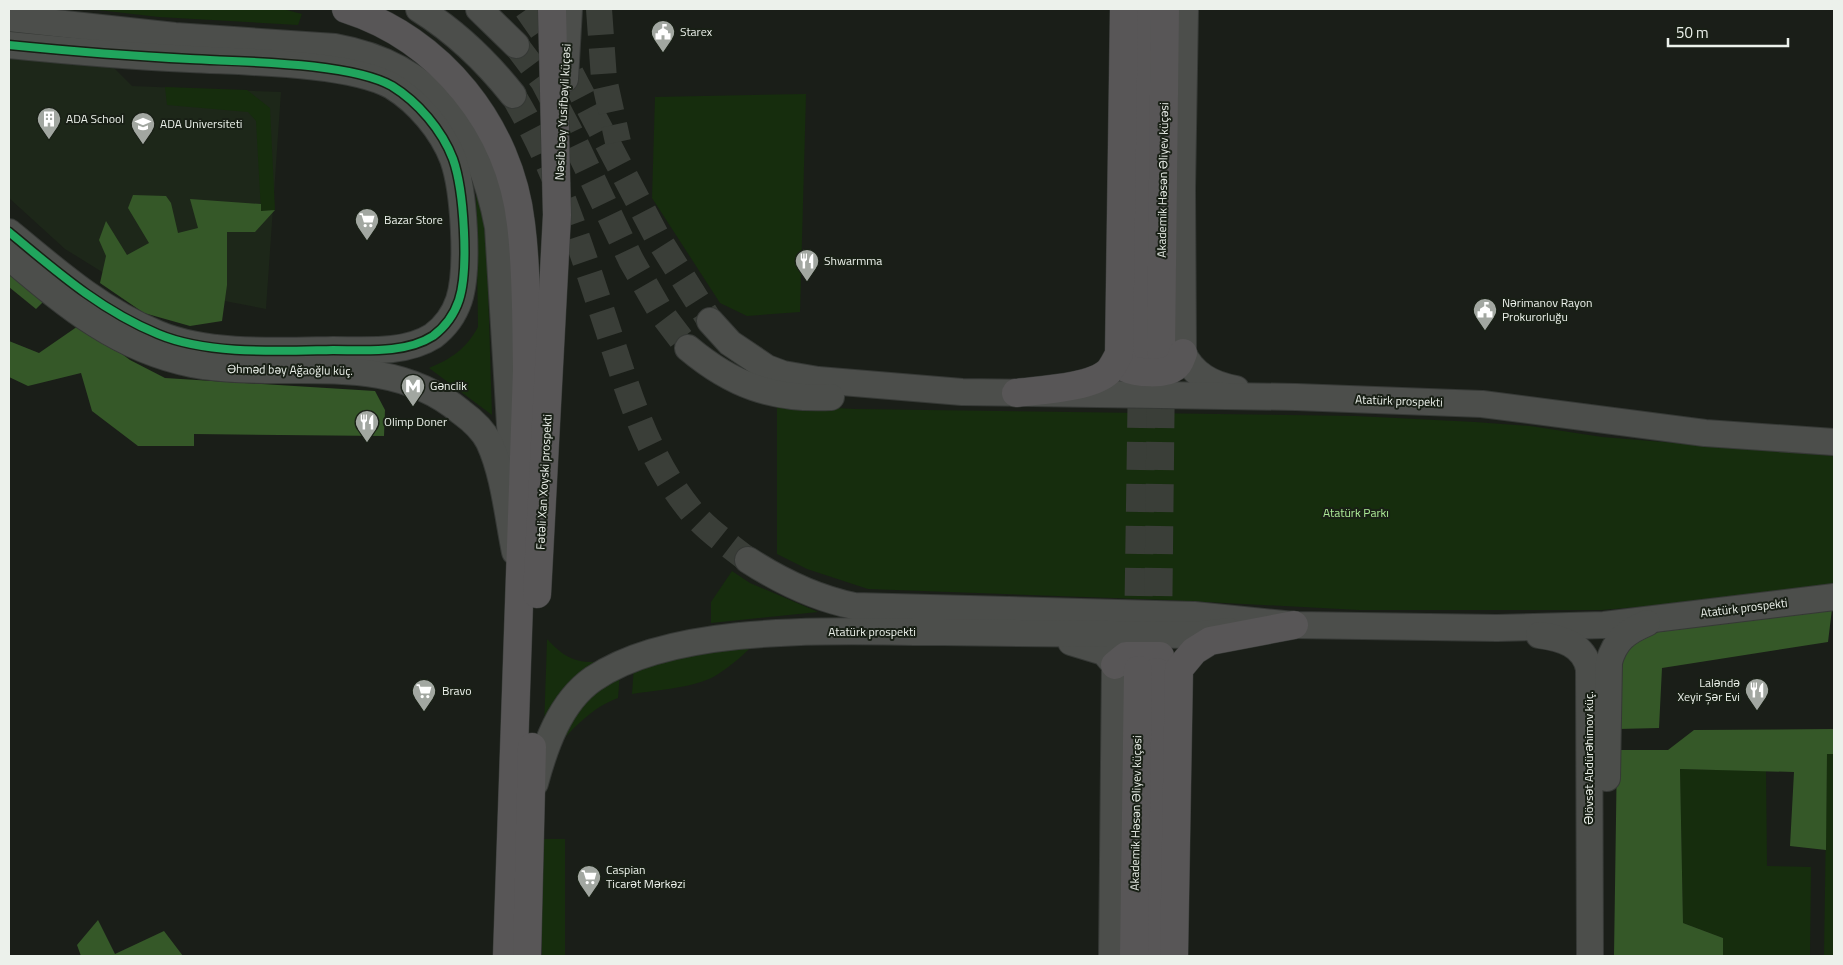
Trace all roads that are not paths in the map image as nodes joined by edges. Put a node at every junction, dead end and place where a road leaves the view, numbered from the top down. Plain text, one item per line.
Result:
1 (346, 9) edge
2 (419, 9) edge
3 (479, 9) edge
4 (552, 9) edge
5 (568, 9) edge
6 (1124, 9) edge
7 (1145, 9) edge
8 (1165, 9) edge
9 (1185, 9) edge
10 (9, 18) edge
11 (9, 45) edge
12 (516, 45) tunnel mouth
13 (513, 95) tunnel mouth
14 (557, 215) junction
15 (9, 232) edge
16 (9, 257) edge
17 (710, 321) tunnel mouth
18 (688, 348) tunnel mouth
19 (1151, 352) junction
20 (962, 392) junction
21 (1016, 393) junction
22 (1296, 397) junction
23 (1834, 442) edge
24 (748, 560) tunnel mouth
25 (520, 575) junction
26 (1834, 597) edge
27 (1656, 620) junction
28 (1294, 625) junction
29 (1496, 628) junction
30 (1021, 633) junction
31 (1147, 669) junction
32 (530, 798) junction
33 (507, 956) edge
34 (527, 956) edge
35 (1112, 956) edge
36 (1134, 956) edge
37 (1155, 956) edge
38 (1174, 956) edge
39 (1590, 956) edge
40 (1606, 956) edge

1 - 25 main road, Fətəli Xan Xoyski prospekti
2 - 13 main road
3 - 12 main road
4 - 14 main road, Fətəli Xan Xoyski prospekti
5 - 14 main road, Nəsib bəy Yusifbəyli küçəsi
6 - 19 main road
7 - 19 main road, Akademik Həsən Əliyev küçəsi
8 - 19 main road, Akademik Həsən Əliyev küçəsi
9 - 19 main road
10 - 25 main road
11 - 15 main road, Əhməd bəy Ağaoğlu küç.
14 - 32 main road, Fətəli Xan Xoyski prospekti
16 - 25 main road, Əhməd bəy Ağaoğlu küç.
17 - 20 main road, Atatürk prospekti
18 - 20 main road, Atatürk prospekti
19 - 21 main road
19 - 22 main road
20 - 21 main road, Atatürk prospekti
21 - 22 main road, Atatürk prospekti
22 - 23 main road, Atatürk prospekti
24 - 28 main road, Atatürk prospekti
25 - 33 main road, Fətəli Xan Xoyski prospekti
26 - 27 main road, Atatürk prospekti
27 - 29 main road, Atatürk prospekti
27 - 40 main road, Əlövsət Abdürəhimov küç.
28 - 29 main road, Atatürk prospekti
28 - 30 main road, Atatürk prospekti
28 - 31 main road
29 - 39 main road, Əlövsət Abdürəhimov küç.
30 - 31 main road
30 - 32 main road, Atatürk prospekti
31 - 35 main road
31 - 36 main road, Akademik Həsən Əliyev küçəsi
31 - 37 main road, Akademik Həsən Əliyev küçəsi
31 - 38 main road
32 - 34 main road, Fətəli Xan Xoyski prospekti

